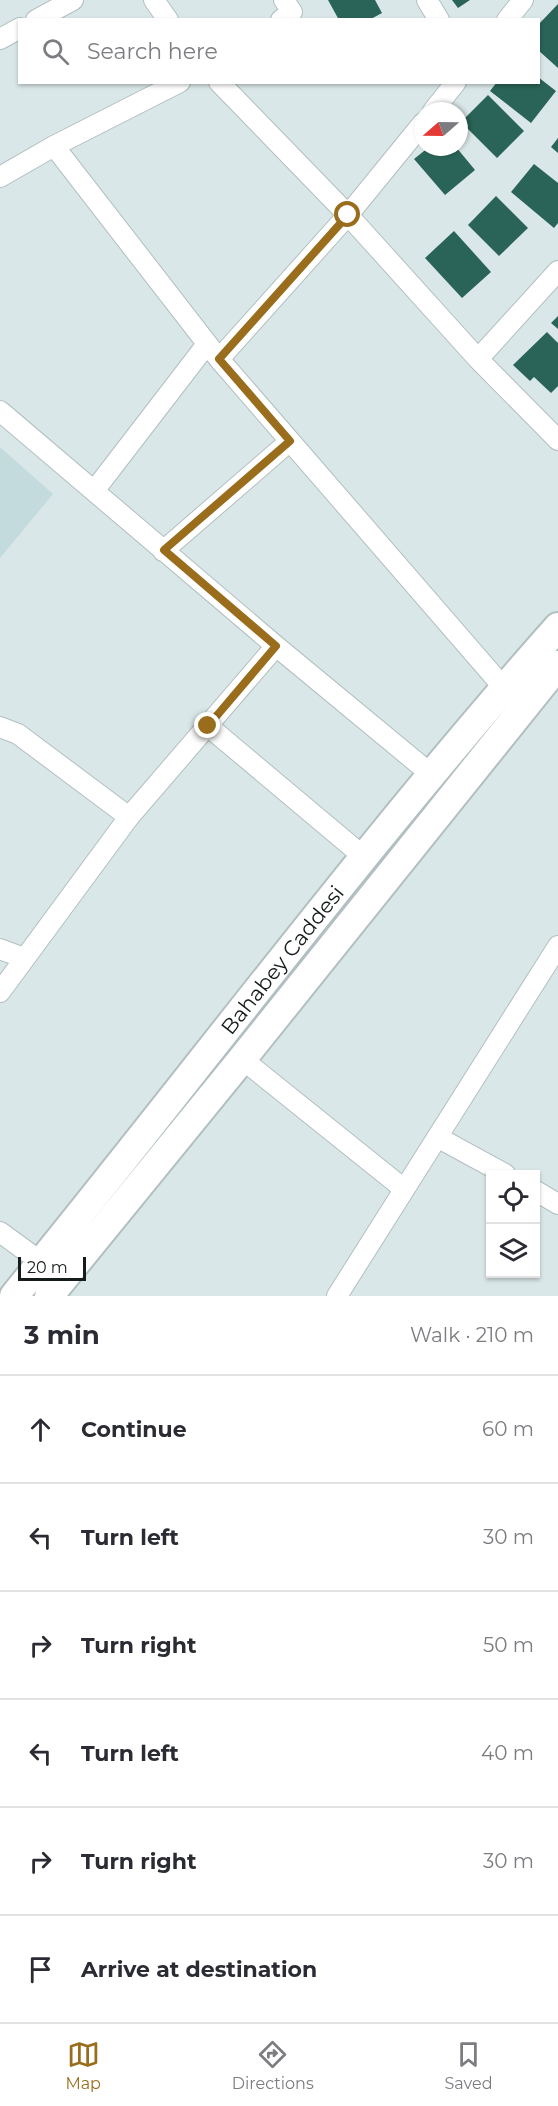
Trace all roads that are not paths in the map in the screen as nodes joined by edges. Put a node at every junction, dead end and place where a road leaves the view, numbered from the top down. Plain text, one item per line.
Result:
1 (73, 0) edge
2 (154, 0) edge
3 (284, 0) edge
4 (427, 0) edge
5 (523, 0) edge
6 (40, 18) edge
7 (167, 18) edge
8 (284, 18) edge
9 (439, 18) edge
10 (509, 18) edge
11 (18, 29) edge
12 (0, 39) edge
13 (176, 84) edge
14 (221, 84) edge
15 (454, 84) edge
16 (440, 102) edge
17 (414, 134) edge
18 (54, 146) junction
19 (0, 177) edge
20 (348, 215) junction
21 (558, 271) edge
22 (213, 352) junction
23 (478, 359) junction
24 (0, 411) edge
25 (558, 440) edge
26 (290, 441) junction
27 (94, 490) junction
28 (164, 550) junction
29 (558, 627) edge
30 (276, 646) junction
31 (555, 674) edge
32 (504, 688) junction
33 (208, 726) junction
34 (0, 727) edge
35 (432, 774) junction
36 (129, 817) junction
37 (364, 857) junction
38 (558, 946) edge
39 (0, 949) edge
40 (24, 958) junction
41 (0, 992) edge
42 (242, 1059) junction
43 (437, 1137) junction
44 (498, 1170) edge
45 (404, 1189) junction
46 (540, 1193) edge
47 (558, 1204) edge
48 (0, 1232) edge
49 (41, 1262) junction
50 (14, 1296) edge
51 (49, 1296) edge
52 (337, 1296) edge

1 - 6 street
2 - 7 street
3 - 8 street
4 - 9 street
5 - 10 street
11 - 12 street
13 - 18 street
14 - 20 street
15 - 16 street
17 - 20 street
18 - 19 street
18 - 22 street
20 - 22 street
20 - 23 street
21 - 23 street
22 - 26 street
22 - 27 street
23 - 25 street
24 - 27 street
26 - 28 street
26 - 32 street
27 - 28 street
28 - 30 street
29 - 32 street, Bahabey Caddesi
30 - 33 street
30 - 35 street
31 - 42 street, Bahabey Caddesi
32 - 35 street, Bahabey Caddesi
33 - 36 street
33 - 37 street
34 - 36 street
35 - 37 street, Bahabey Caddesi
36 - 40 street
37 - 49 street, Bahabey Caddesi
38 - 43 street
39 - 40 street
40 - 41 street
42 - 45 street
42 - 51 street, Bahabey Caddesi
43 - 44 street
43 - 45 street
45 - 52 street
46 - 47 street
48 - 49 street
49 - 50 street, Bahabey Caddesi

